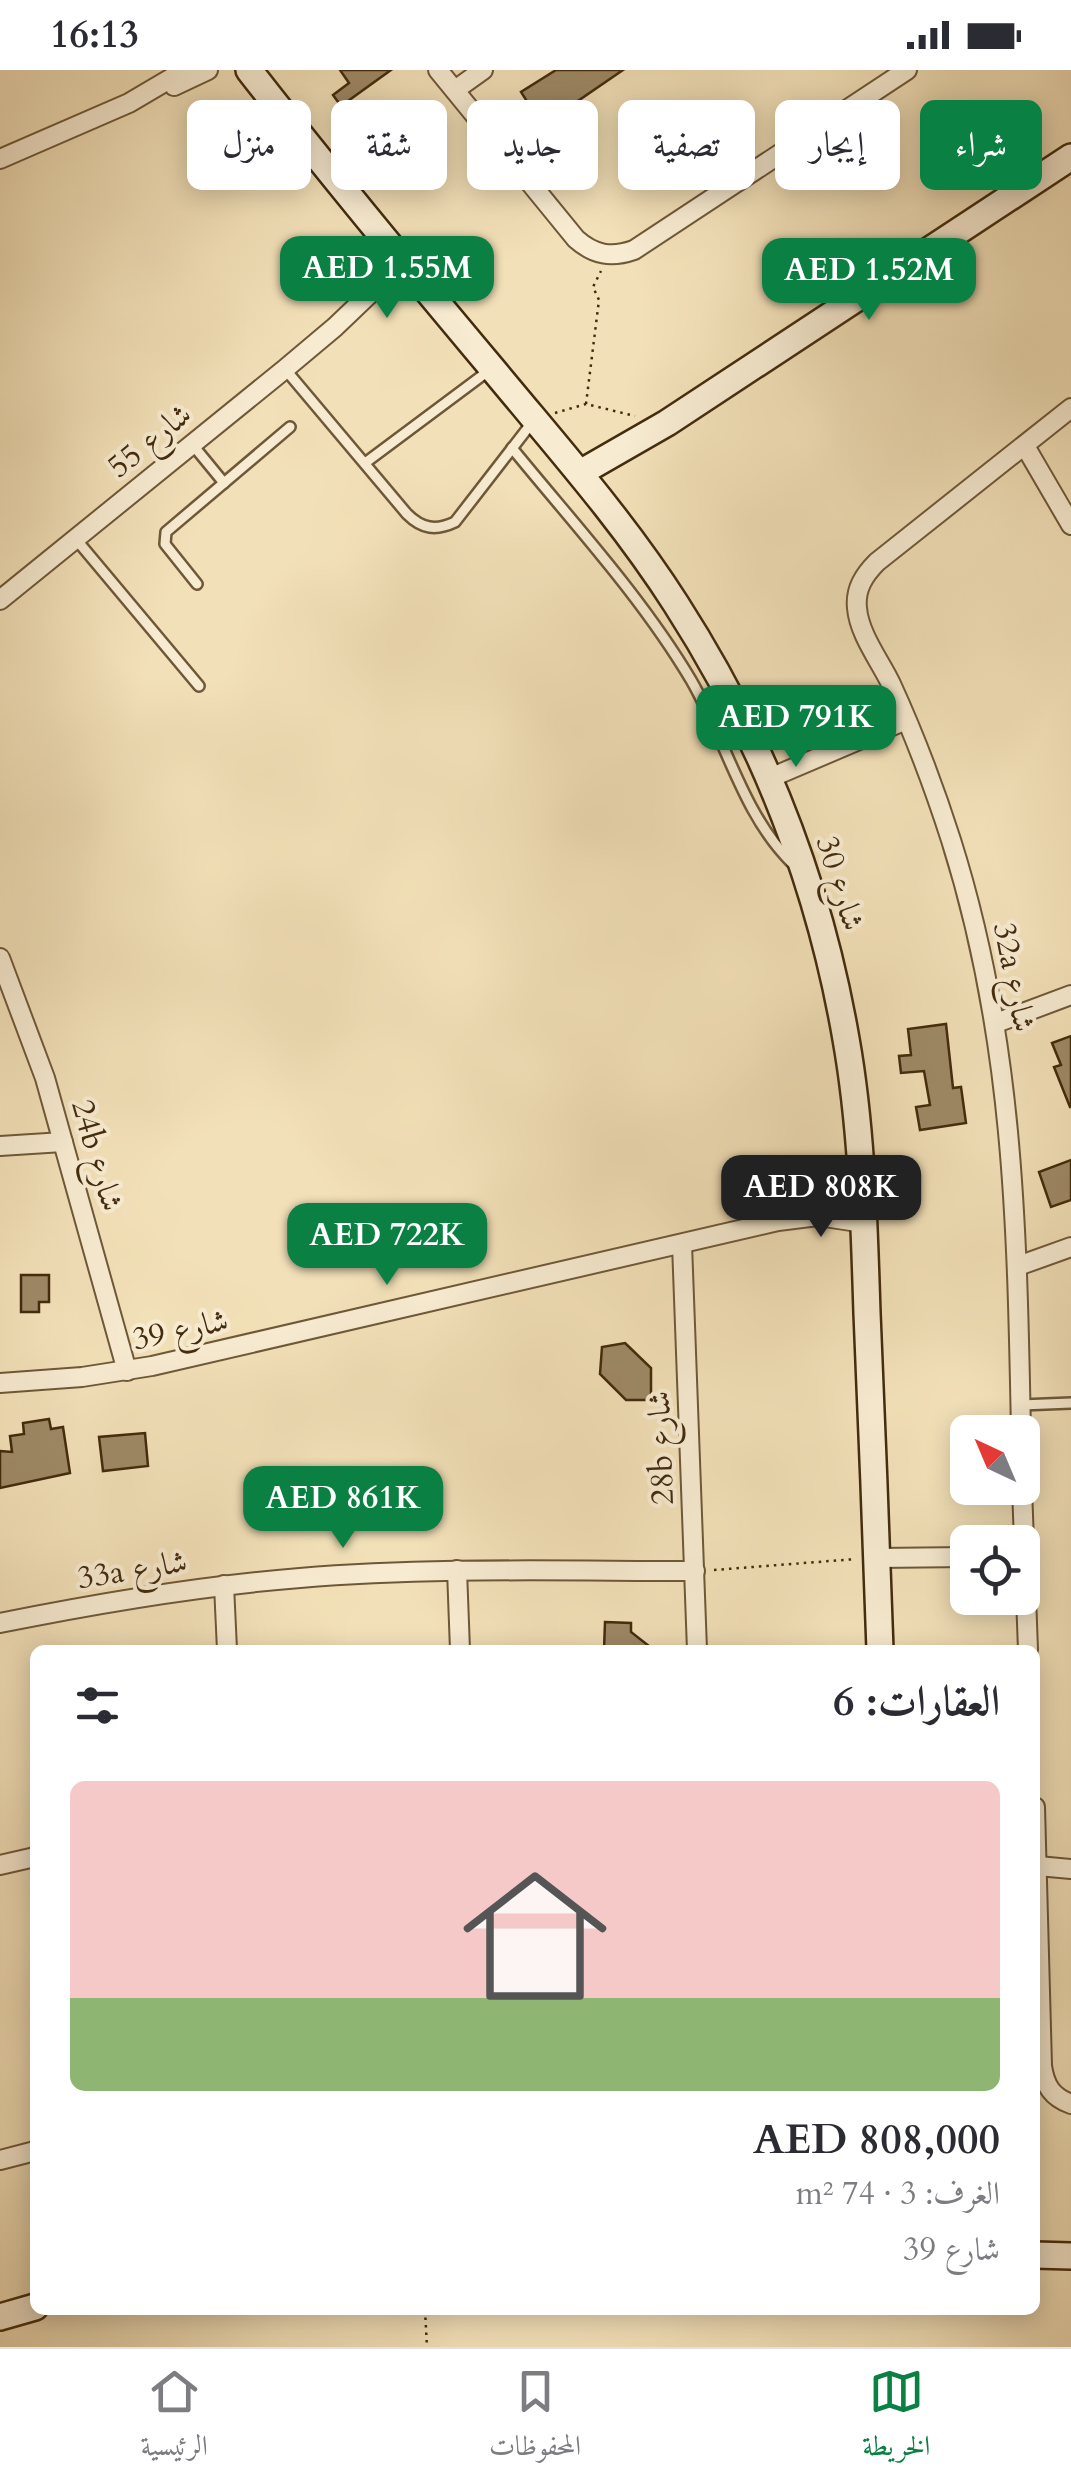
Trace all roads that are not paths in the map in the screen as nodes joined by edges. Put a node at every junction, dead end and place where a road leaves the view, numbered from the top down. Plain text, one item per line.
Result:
1 (185, 70) edge
2 (208, 70) edge
3 (249, 70) edge
4 (438, 70) edge
5 (483, 70) edge
6 (907, 70) edge
7 (455, 90) junction
8 (144, 95) junction
9 (1071, 156) edge
10 (0, 160) edge
11 (407, 267) junction
12 (492, 368) junction
13 (285, 370) junction
14 (1071, 408) edge
15 (535, 419) junction
16 (290, 427) dead end
17 (192, 444) junction
18 (1025, 446) junction
19 (512, 448) junction
20 (364, 462) junction
21 (584, 479) junction
22 (224, 483) junction
23 (1071, 525) edge
24 (76, 538) junction
25 (197, 584) dead end
26 (0, 600) edge
27 (198, 686) dead end
28 (906, 720) junction
29 (770, 778) junction
30 (807, 878) junction
31 (0, 958) edge
32 (1071, 995) edge
33 (996, 1023) junction
34 (63, 1142) junction
35 (0, 1146) edge
36 (864, 1211) junction
37 (682, 1244) junction
38 (1071, 1248) edge
39 (1018, 1266) junction
40 (127, 1371) junction
41 (0, 1383) edge
42 (1071, 1403) edge
43 (1021, 1404) junction
44 (1021, 1415) edge
45 (950, 1557) edge
46 (877, 1558) junction
47 (457, 1570) junction
48 (695, 1571) junction
49 (224, 1586) junction
50 (1026, 1615) edge
51 (0, 1623) edge
52 (226, 1645) edge
53 (460, 1645) edge
54 (698, 1645) edge
55 (880, 1645) edge
56 (1028, 1645) edge
57 (30, 1858) edge
58 (0, 1864) edge
59 (1040, 1866) edge
60 (1071, 1868) edge
61 (1040, 1966) edge
62 (1062, 2100) edge
63 (30, 2152) edge
64 (0, 2160) edge
65 (1040, 2255) edge
66 (1071, 2256) edge
67 (30, 2309) edge
68 (0, 2317) edge

1 - 8 street
2 - 8 street
3 - 11 street, شارع 30
4 - 7 street
5 - 7 street
6 - 7 street
8 - 10 street
9 - 21 street
11 - 12 street, شارع 30
11 - 13 street, شارع 55
12 - 15 street, شارع 30
12 - 20 lane
13 - 17 street, شارع 55
13 - 20 lane
14 - 18 street
15 - 19 lane
15 - 21 street, شارع 30
16 - 22 lane
17 - 22 lane
17 - 24 street, شارع 55
18 - 23 street
18 - 28 street, 32a شارع
19 - 20 lane
19 - 30 lane
21 - 29 street, شارع 30
22 - 25 lane
24 - 26 street, شارع 55
24 - 27 lane
28 - 29 street
28 - 33 street, 32a شارع
29 - 30 street, شارع 30
30 - 36 street, شارع 30
31 - 34 street, 24b شارع
32 - 33 street
33 - 39 street, 32a شارع
34 - 35 street
34 - 40 street, 24b شارع
36 - 37 street, شارع 39
36 - 46 street, شارع 30
37 - 40 street, شارع 39
37 - 48 street, 28b شارع
38 - 39 street
39 - 43 street, 32a شارع
40 - 41 street, شارع 39
42 - 43 lane
43 - 44 street, 32a شارع
45 - 46 street
46 - 55 street, شارع 30
47 - 48 street, 33a شارع
47 - 49 street, 33a شارع
47 - 53 street
48 - 54 street, 28b شارع
49 - 51 street, 33a شارع
49 - 52 street
50 - 56 street
57 - 58 street
59 - 60 street
61 - 62 street
63 - 64 street
65 - 66 street
67 - 68 street

